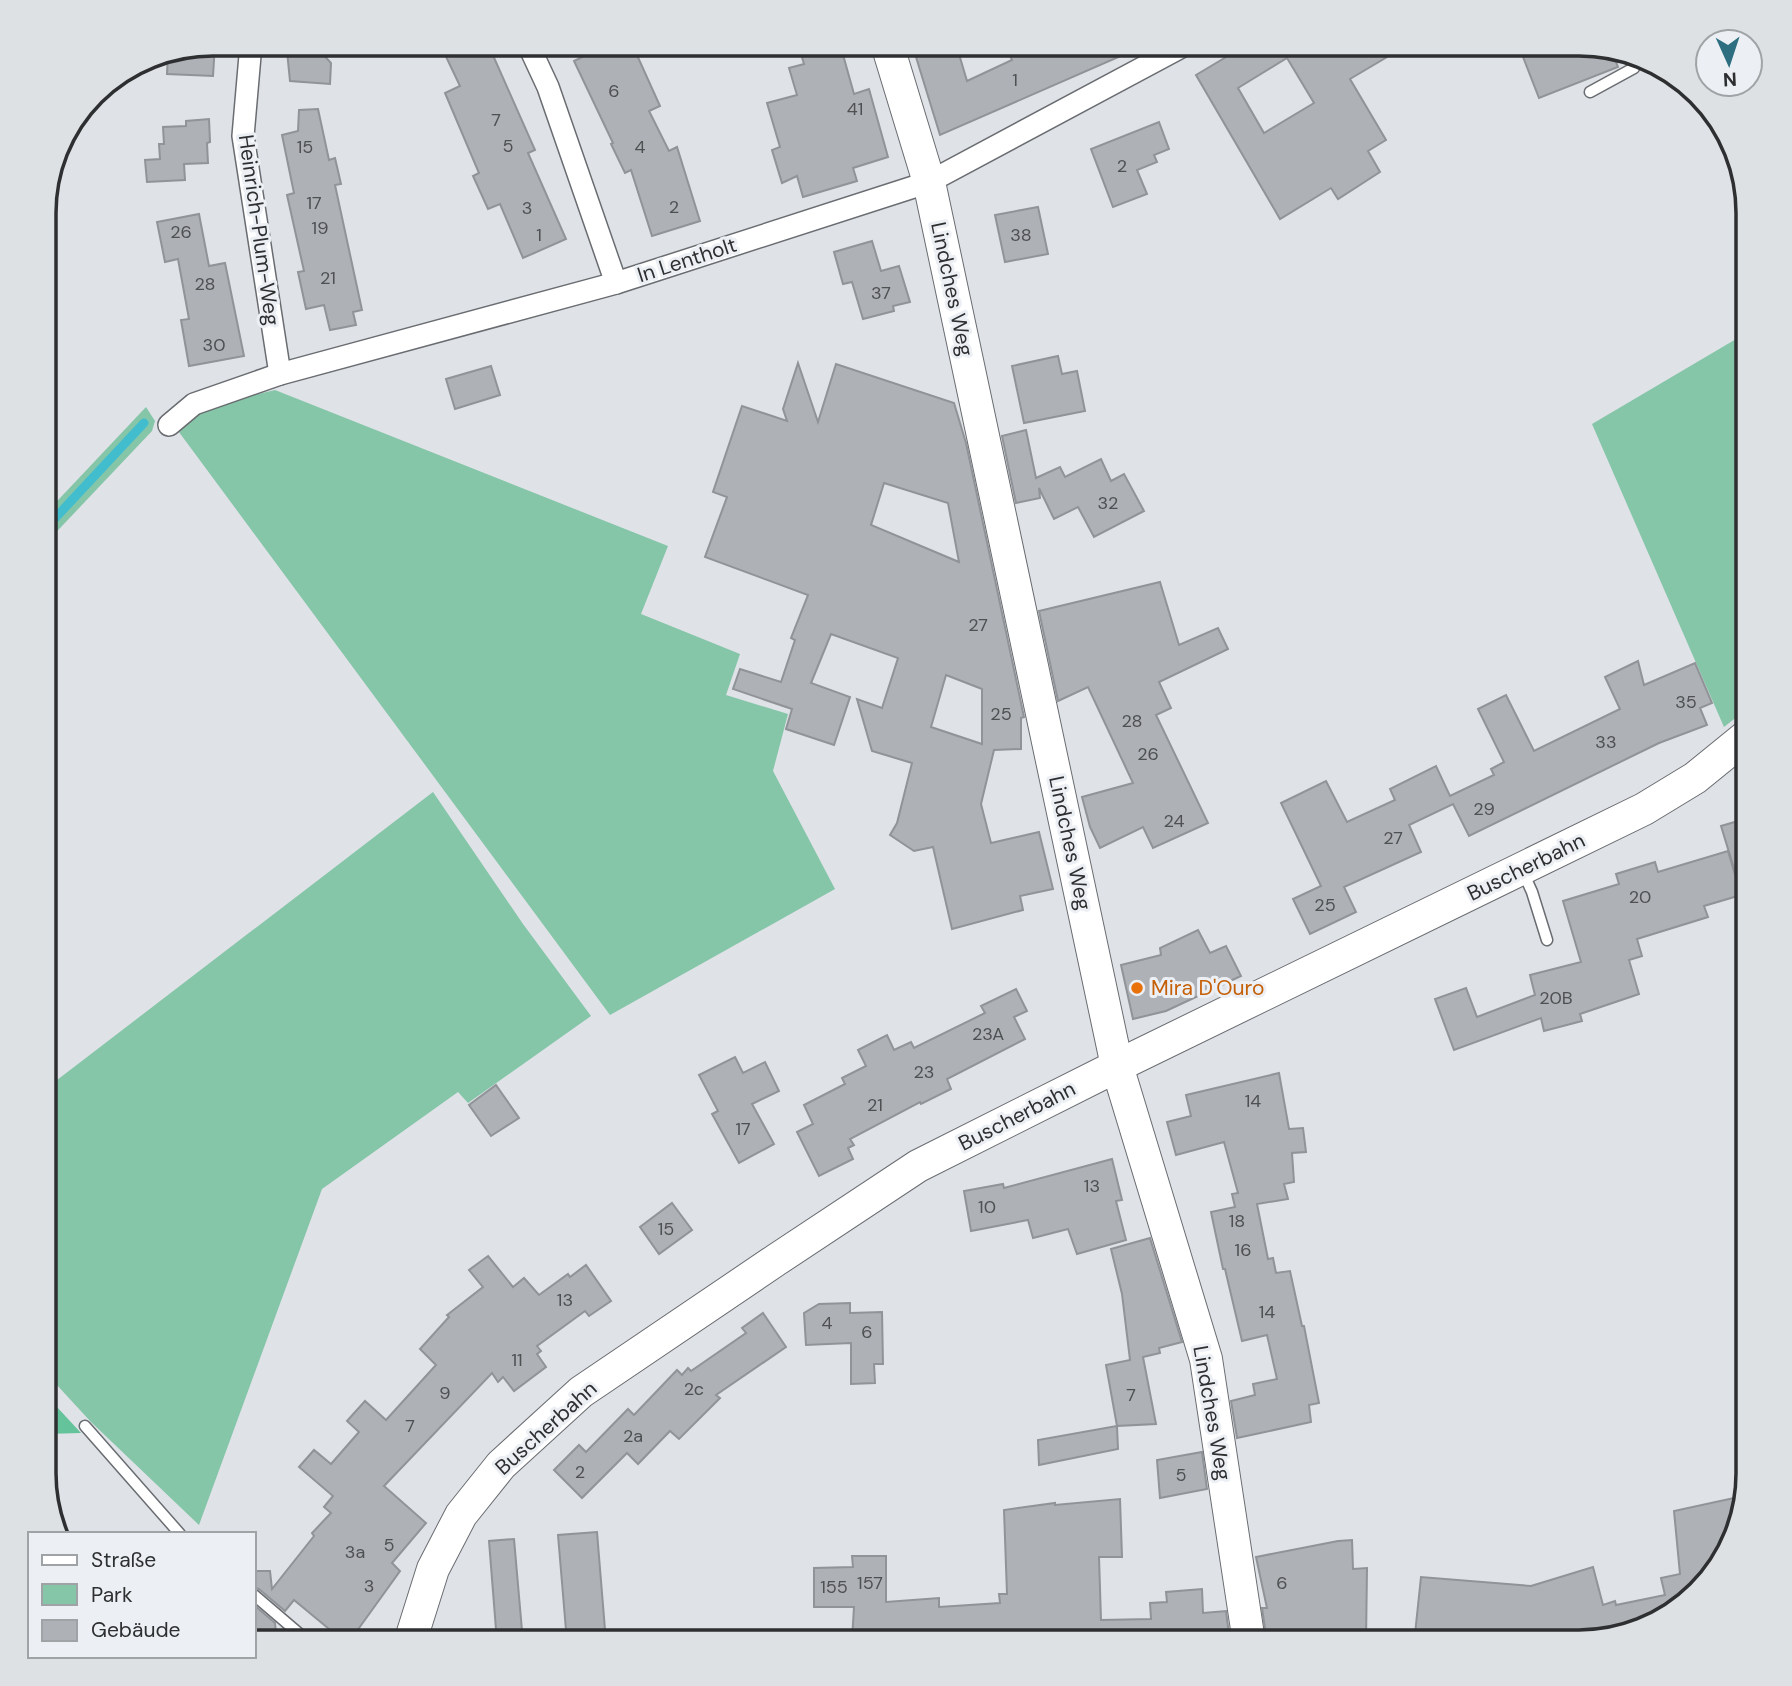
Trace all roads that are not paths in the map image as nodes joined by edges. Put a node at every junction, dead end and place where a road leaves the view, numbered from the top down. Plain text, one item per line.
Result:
1 (250, 56) edge
2 (534, 56) edge
3 (891, 56) edge
4 (1165, 56) edge
5 (1635, 66) edge
6 (1590, 92) dead end
7 (929, 182) junction
8 (616, 283) junction
9 (280, 374) junction
10 (169, 425) dead end
11 (1736, 745) edge
12 (1522, 869) junction
13 (1546, 940) dead end
14 (1117, 1066) junction
15 (85, 1426) dead end
16 (178, 1532) edge
17 (256, 1597) edge
18 (295, 1630) edge
19 (414, 1630) edge
20 (1248, 1630) edge

1 - 9 street, Heinrich-Plum-Weg
2 - 8 street
3 - 7 main road, Lindches Weg
4 - 7 street, In Lentholt
5 - 6 lane
7 - 8 street, In Lentholt
7 - 14 main road, Lindches Weg
8 - 9 street, In Lentholt
9 - 10 street, In Lentholt
11 - 12 main road, Buscherbahn
12 - 13 lane
12 - 14 main road, Buscherbahn
14 - 19 main road, Buscherbahn
14 - 20 main road, Lindches Weg
15 - 16 lane
17 - 18 lane

